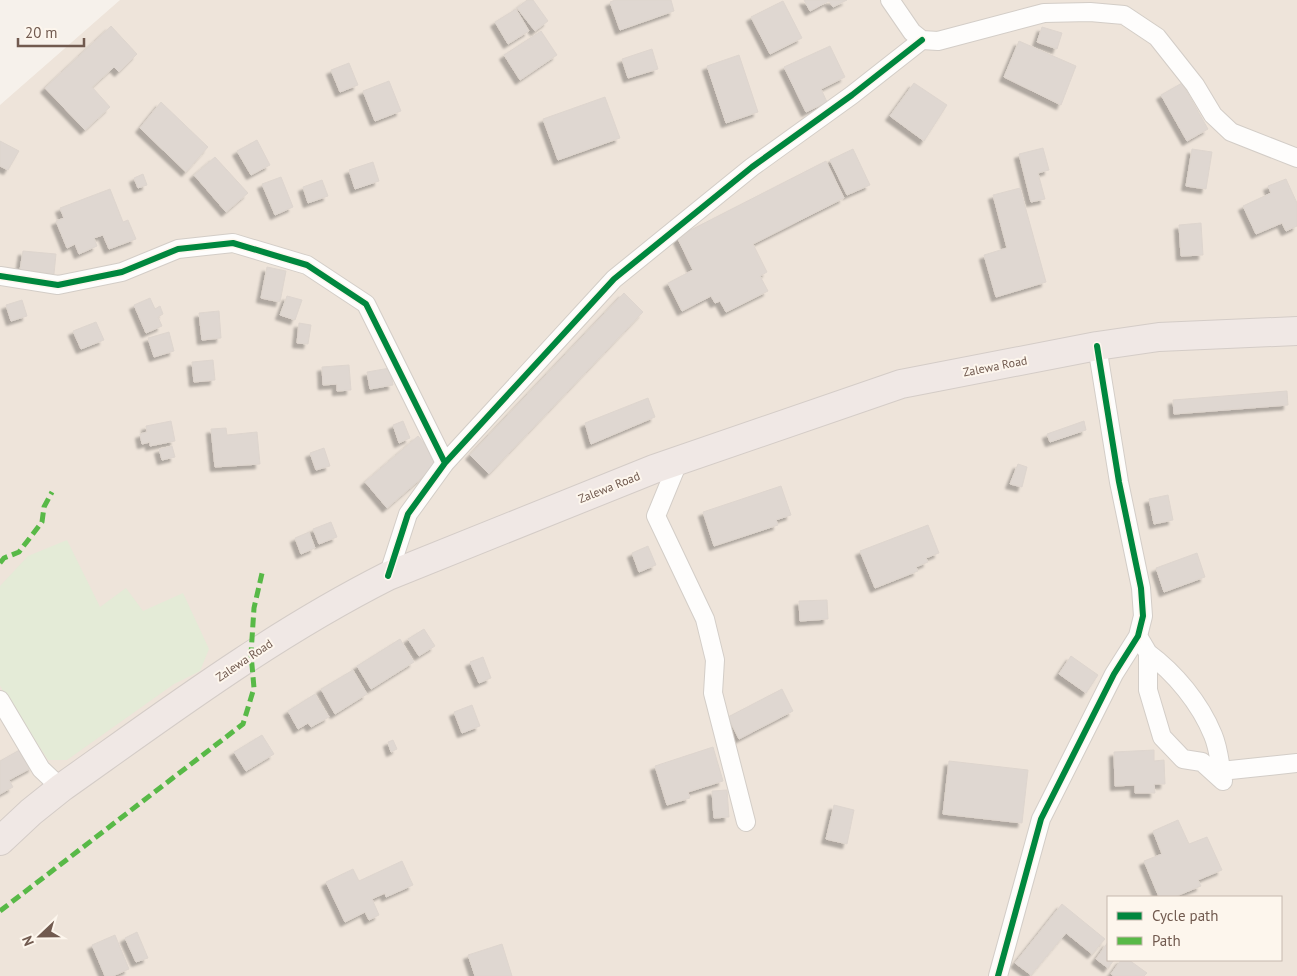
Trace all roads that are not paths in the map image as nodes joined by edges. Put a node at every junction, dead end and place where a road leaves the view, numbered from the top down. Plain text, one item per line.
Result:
1 (895, 2) edge
2 (922, 40) junction
3 (1297, 158) edge
4 (0, 276) edge
5 (1297, 331) edge
6 (1097, 346) junction
7 (679, 460) junction
8 (445, 463) junction
9 (388, 576) junction
10 (1138, 636) junction
11 (1148, 653) junction
12 (0, 700) edge
13 (1297, 763) edge
14 (1221, 771) junction
15 (61, 788) junction
16 (746, 822) dead end
17 (0, 841) edge
18 (998, 976) edge

1 - 2 street
2 - 3 street
2 - 8 street
4 - 8 street
5 - 6 highway, Zalewa Road
6 - 7 highway, Zalewa Road
6 - 10 street
7 - 9 highway, Zalewa Road
7 - 16 street
8 - 9 street
9 - 15 highway, Zalewa Road
10 - 11 street
10 - 18 street
11 - 14 street
11 - 14 street
12 - 15 street
13 - 14 street
15 - 17 highway, Zalewa Road

